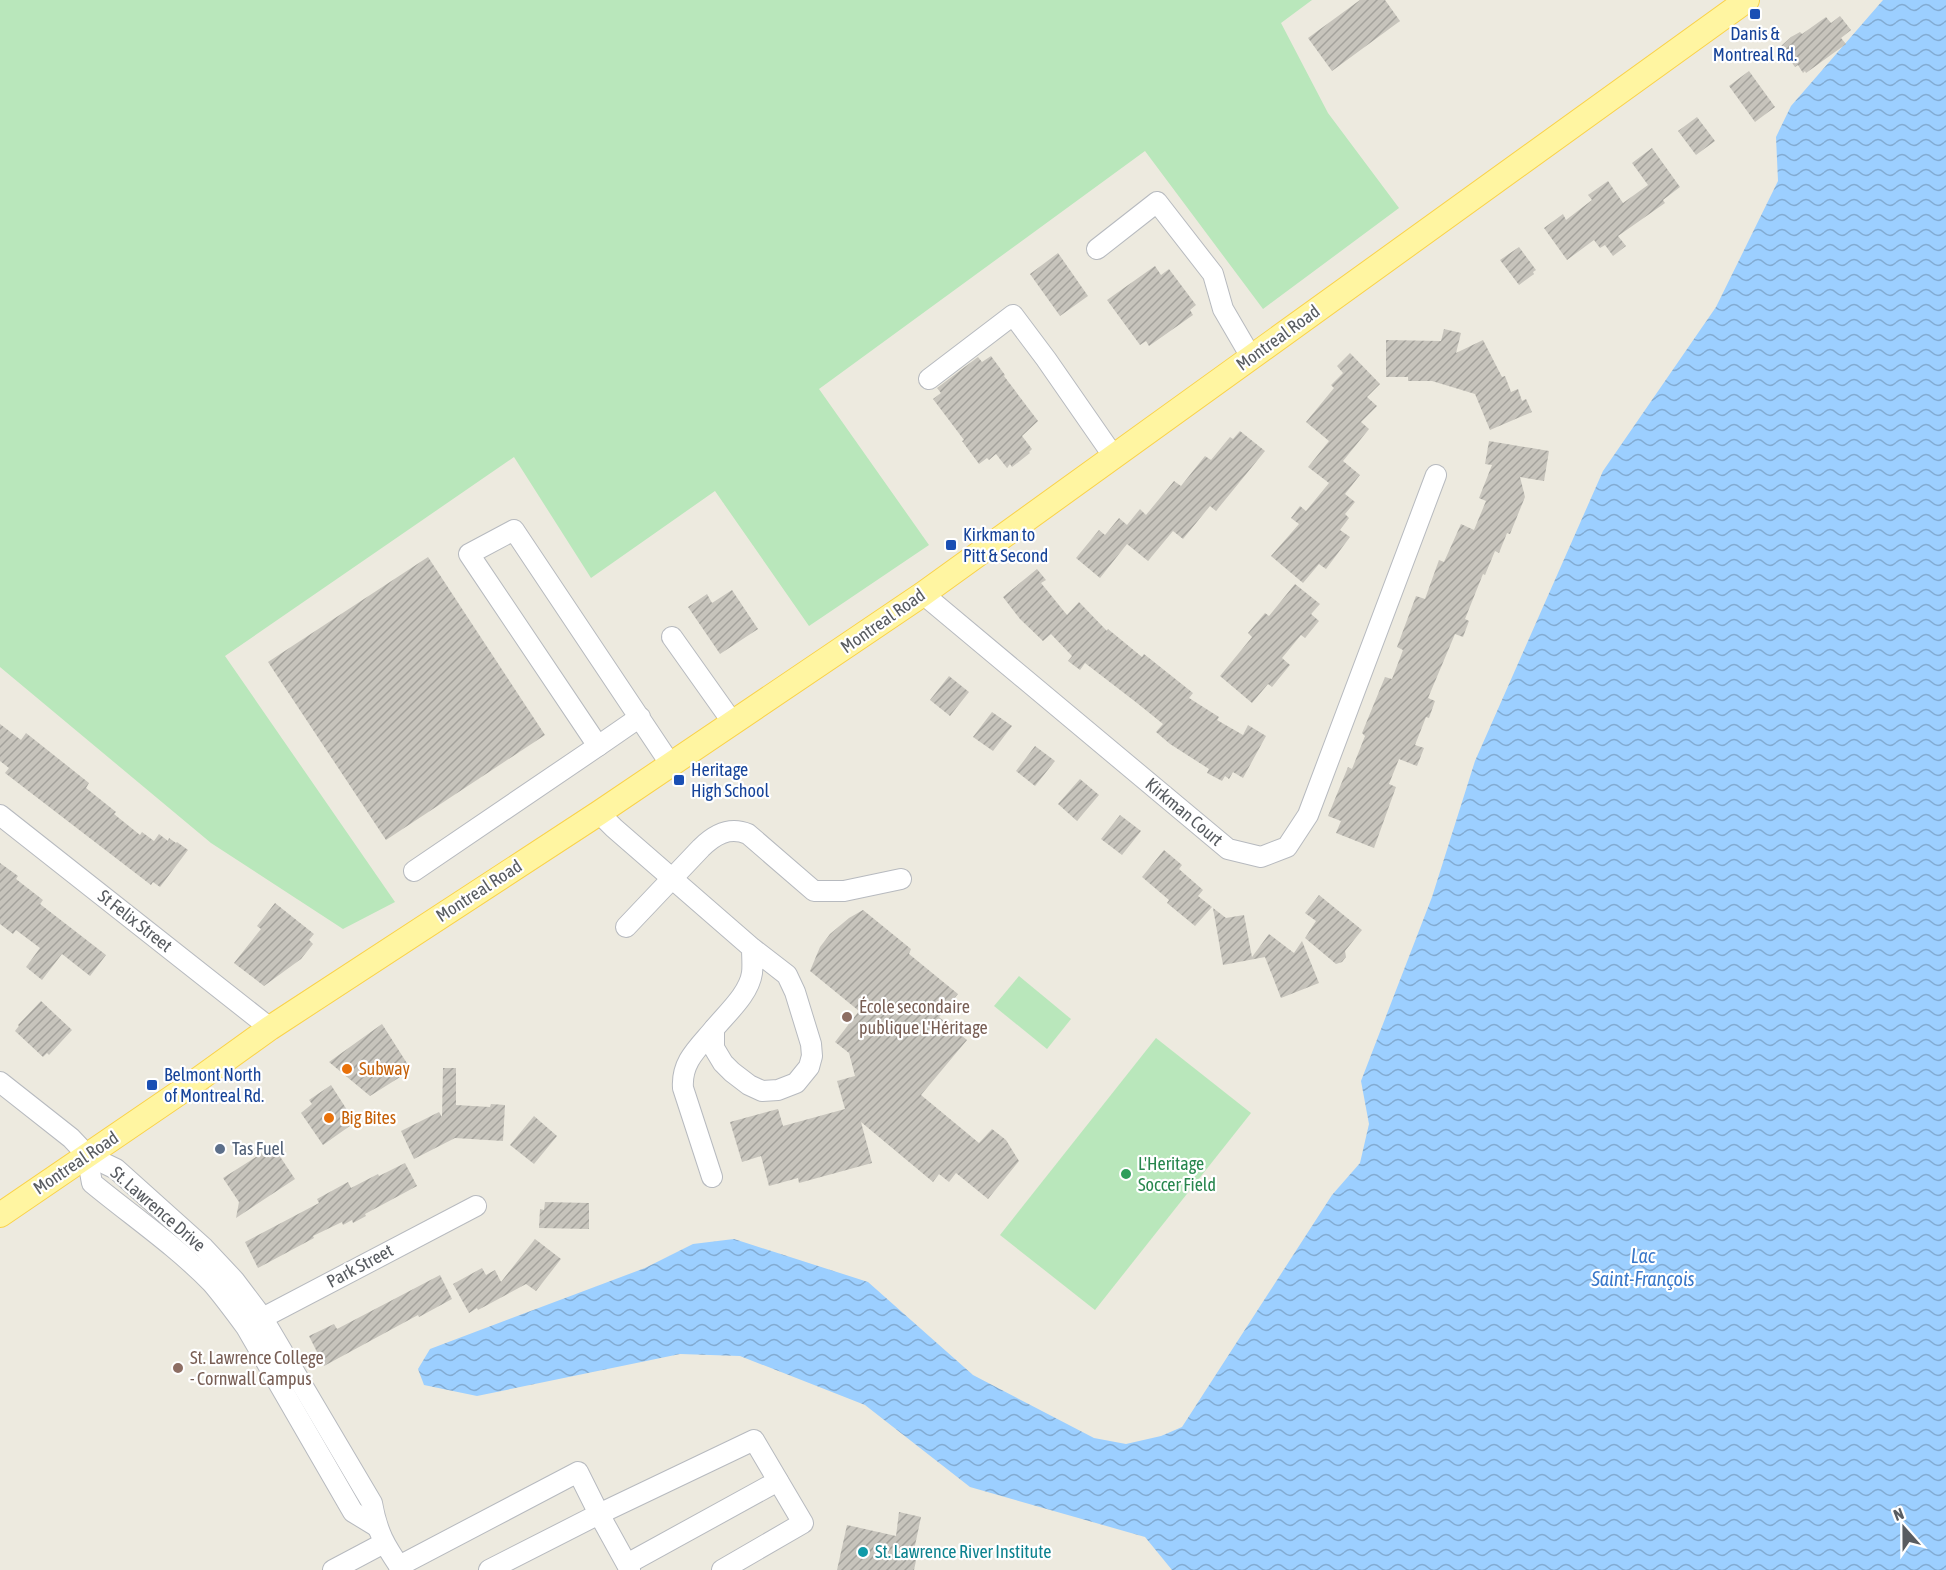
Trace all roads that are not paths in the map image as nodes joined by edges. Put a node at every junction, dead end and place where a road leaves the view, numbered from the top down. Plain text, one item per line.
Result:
1 (1747, 0) edge
2 (1097, 249) dead end
3 (1251, 357) junction
4 (929, 379) dead end
5 (1114, 457) junction
6 (1436, 475) dead end
7 (922, 594) junction
8 (672, 637) dead end
9 (640, 717) junction
10 (733, 723) junction
11 (598, 746) junction
12 (671, 765) junction
13 (599, 813) junction
14 (0, 815) edge
15 (414, 871) dead end
16 (672, 878) junction
17 (901, 879) dead end
18 (626, 927) dead end
19 (752, 948) junction
20 (270, 1028) junction
21 (714, 1029) junction
22 (0, 1082) edge
23 (87, 1155) junction
24 (712, 1177) dead end
25 (476, 1206) dead end
26 (0, 1215) edge
27 (254, 1322) junction
28 (778, 1481) junction
29 (599, 1514) junction
30 (380, 1535) junction
31 (628, 1567) edge
32 (400, 1568) edge
33 (333, 1570) edge
34 (489, 1570) edge
35 (722, 1570) edge

1 - 3 main road, Montreal Road
2 - 3 street
3 - 5 main road, Montreal Road
4 - 5 street
5 - 7 main road, Montreal Road
6 - 7 street, Kirkman Court
7 - 10 main road, Montreal Road
8 - 10 street
9 - 11 street
9 - 11 street
9 - 12 street
10 - 12 main road, Montreal Road
11 - 15 street
12 - 13 main road, Montreal Road
13 - 16 street
13 - 20 main road, Montreal Road
14 - 20 street, St Felix Street
16 - 17 street
16 - 18 street
16 - 19 street
19 - 21 street
19 - 21 street
20 - 23 main road, Montreal Road
21 - 24 street
22 - 23 street, St. Lawrence Drive
23 - 26 main road, Montreal Road
23 - 27 street, St. Lawrence Drive
25 - 27 street, Park Street
27 - 30 street, St. Lawrence Drive
28 - 29 street
28 - 31 street
28 - 35 street
29 - 31 street
29 - 32 street
29 - 34 street
30 - 32 street, St. Lawrence Drive
30 - 33 street

